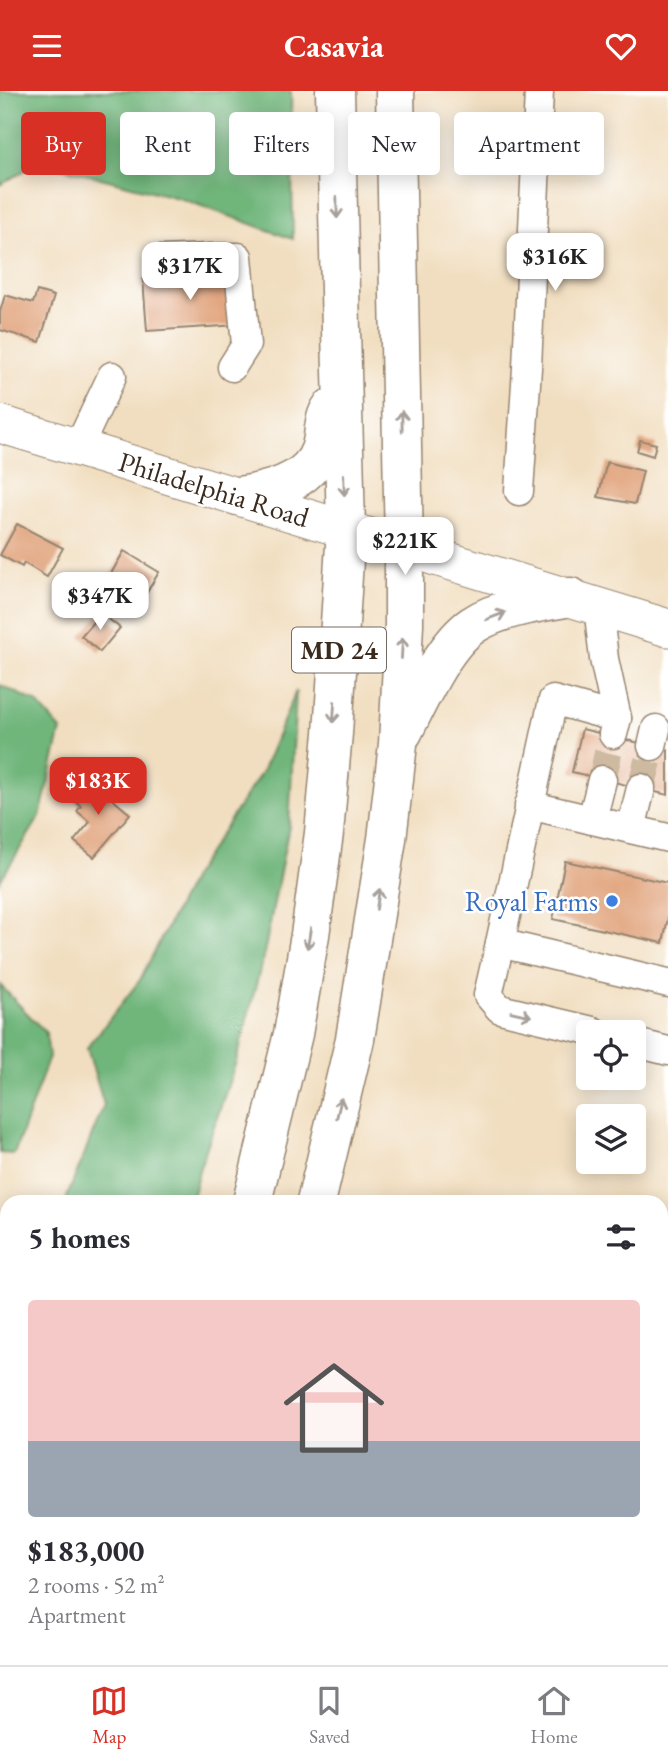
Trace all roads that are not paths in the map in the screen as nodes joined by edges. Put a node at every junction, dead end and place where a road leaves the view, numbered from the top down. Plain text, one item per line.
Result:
1 (335, 91) edge
2 (395, 91) edge
3 (539, 91) edge
4 (160, 260) dead end
5 (232, 367) dead end
6 (112, 376) dead end
7 (341, 395) junction
8 (0, 424) edge
9 (78, 448) junction
10 (519, 491) dead end
11 (238, 496) junction
12 (346, 529) junction
13 (404, 547) junction
14 (585, 602) junction
15 (668, 628) edge
16 (398, 744) junction
17 (602, 780) tunnel mouth
18 (641, 788) tunnel mouth
19 (529, 805) junction
20 (593, 820) junction
21 (631, 829) junction
22 (668, 838) edge
23 (500, 943) junction
24 (668, 983) edge
25 (576, 1027) edge
26 (646, 1046) edge
27 (668, 1051) edge
28 (254, 1195) edge
29 (318, 1195) edge

1 -> 7 highway, MD 24
13 -> 2 highway, MD 24
3 - 10 street
4 - 5 street
6 - 9 street
7 - 11 highway
7 -> 12 highway, MD 24
8 - 9 main road, Philadelphia Road
9 - 11 main road, Philadelphia Road
11 - 12 main road, Philadelphia Road
12 - 13 main road, Philadelphia Road
12 -> 28 highway, MD 24
13 - 14 main road, Philadelphia Road
16 -> 13 highway, MD 24
14 - 15 main road, Philadelphia Road
16 -> 14 highway
14 - 19 street
29 -> 16 highway, MD 24
17 - 20 street
18 - 21 street
19 - 20 street
19 - 23 street
20 - 21 street
21 - 22 street
23 - 24 street
23 -> 25 street
26 - 27 street

